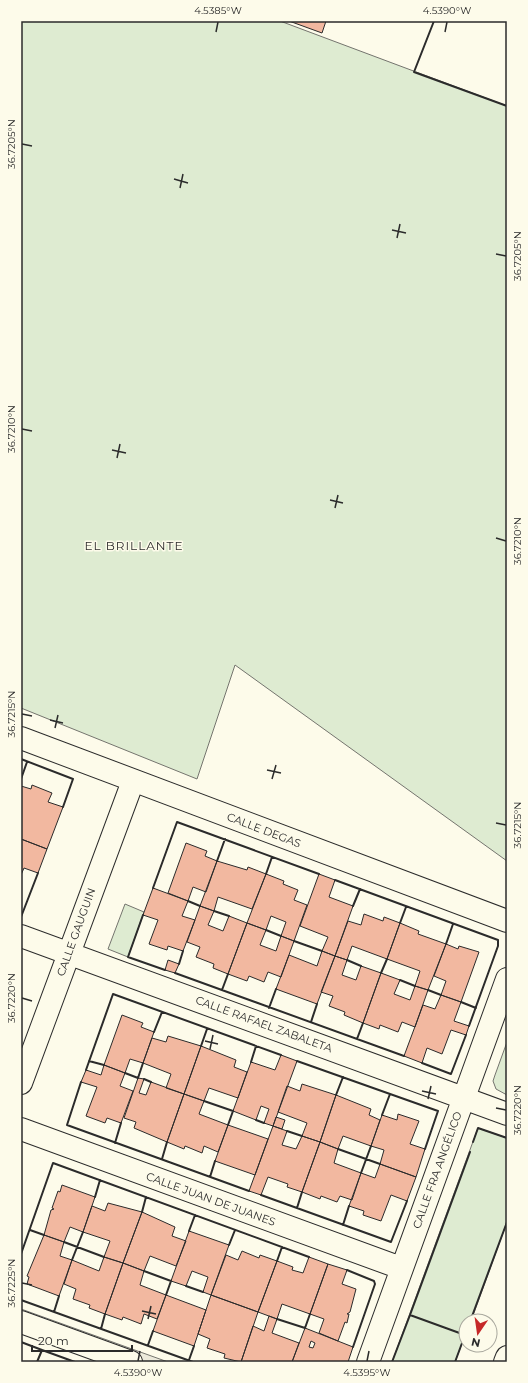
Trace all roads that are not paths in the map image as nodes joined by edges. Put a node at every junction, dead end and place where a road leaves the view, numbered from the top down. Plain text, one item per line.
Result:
1 (21, 738) edge
2 (133, 781) junction
3 (507, 922) edge
4 (21, 936) edge
5 (68, 952) junction
6 (507, 979) edge
7 (21, 1083) edge
8 (463, 1098) junction
9 (507, 1114) edge
10 (21, 1129) edge
11 (401, 1268) junction
12 (21, 1322) edge
13 (507, 1357) edge
14 (132, 1362) edge
15 (368, 1362) edge
16 (505, 1362) edge

1 - 2 street, CALLE DEGAS
2 - 3 street, CALLE DEGAS
2 - 5 street, CALLE GAUGUIN
4 - 5 street, CALLE RAFAEL ZABALETA
5 - 7 street, CALLE GAUGUIN
5 - 8 street, CALLE RAFAEL ZABALETA
6 - 8 street, CALLE FRA ANGÉLICO
8 - 9 street, CALLE RAFAEL ZABALETA
8 - 11 street, CALLE FRA ANGÉLICO
10 - 11 street, CALLE JUAN DE JUANES
11 - 15 street, CALLE FRA ANGÉLICO
12 - 14 street
13 - 16 street

